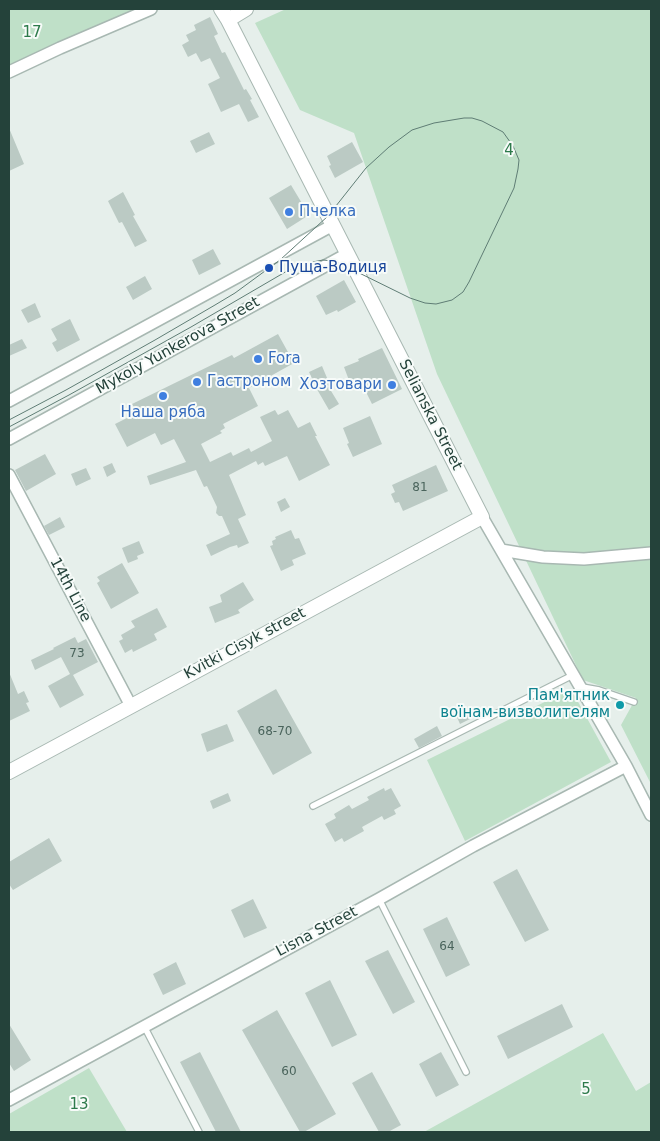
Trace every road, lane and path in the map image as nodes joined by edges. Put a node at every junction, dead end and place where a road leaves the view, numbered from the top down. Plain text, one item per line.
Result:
1 (150, 9) edge
2 (246, 9) edge
3 (225, 14) edge
4 (9, 72) edge
5 (333, 225) junction
6 (348, 254) junction
7 (9, 401) edge
8 (9, 439) edge
9 (9, 475) edge
10 (482, 517) junction
11 (501, 550) junction
12 (651, 553) edge
13 (573, 675) junction
14 (580, 687) junction
15 (634, 702) dead end
16 (131, 706) junction
17 (626, 766) junction
18 (9, 772) edge
19 (313, 806) dead end
20 (651, 814) edge
21 (379, 899) junction
22 (144, 1026) junction
23 (466, 1072) dead end
24 (9, 1100) edge
25 (199, 1132) edge

1 - 4 street
2 - 3 street
3 - 5 street, Selianska Street
5 - 6 street, Selianska Street
5 - 7 street
6 - 8 street, Mykoly Yunkerova Street
6 - 10 street, Selianska Street
9 - 16 street, 14th Line
10 - 11 street, Selianska Street
10 - 16 street, Kvitki Cisyk street
11 - 12 street
11 - 13 street, Selianska Street
13 - 14 street, Selianska Street
13 - 19 lane
14 - 15 lane
14 - 17 street, Selianska Street
16 - 18 street, Kvitki Cisyk street
17 - 20 street, Selianska Street
17 - 21 street, Lisna Street
21 - 22 street, Lisna Street
21 - 23 lane
22 - 24 street, Lisna Street
22 - 25 lane

